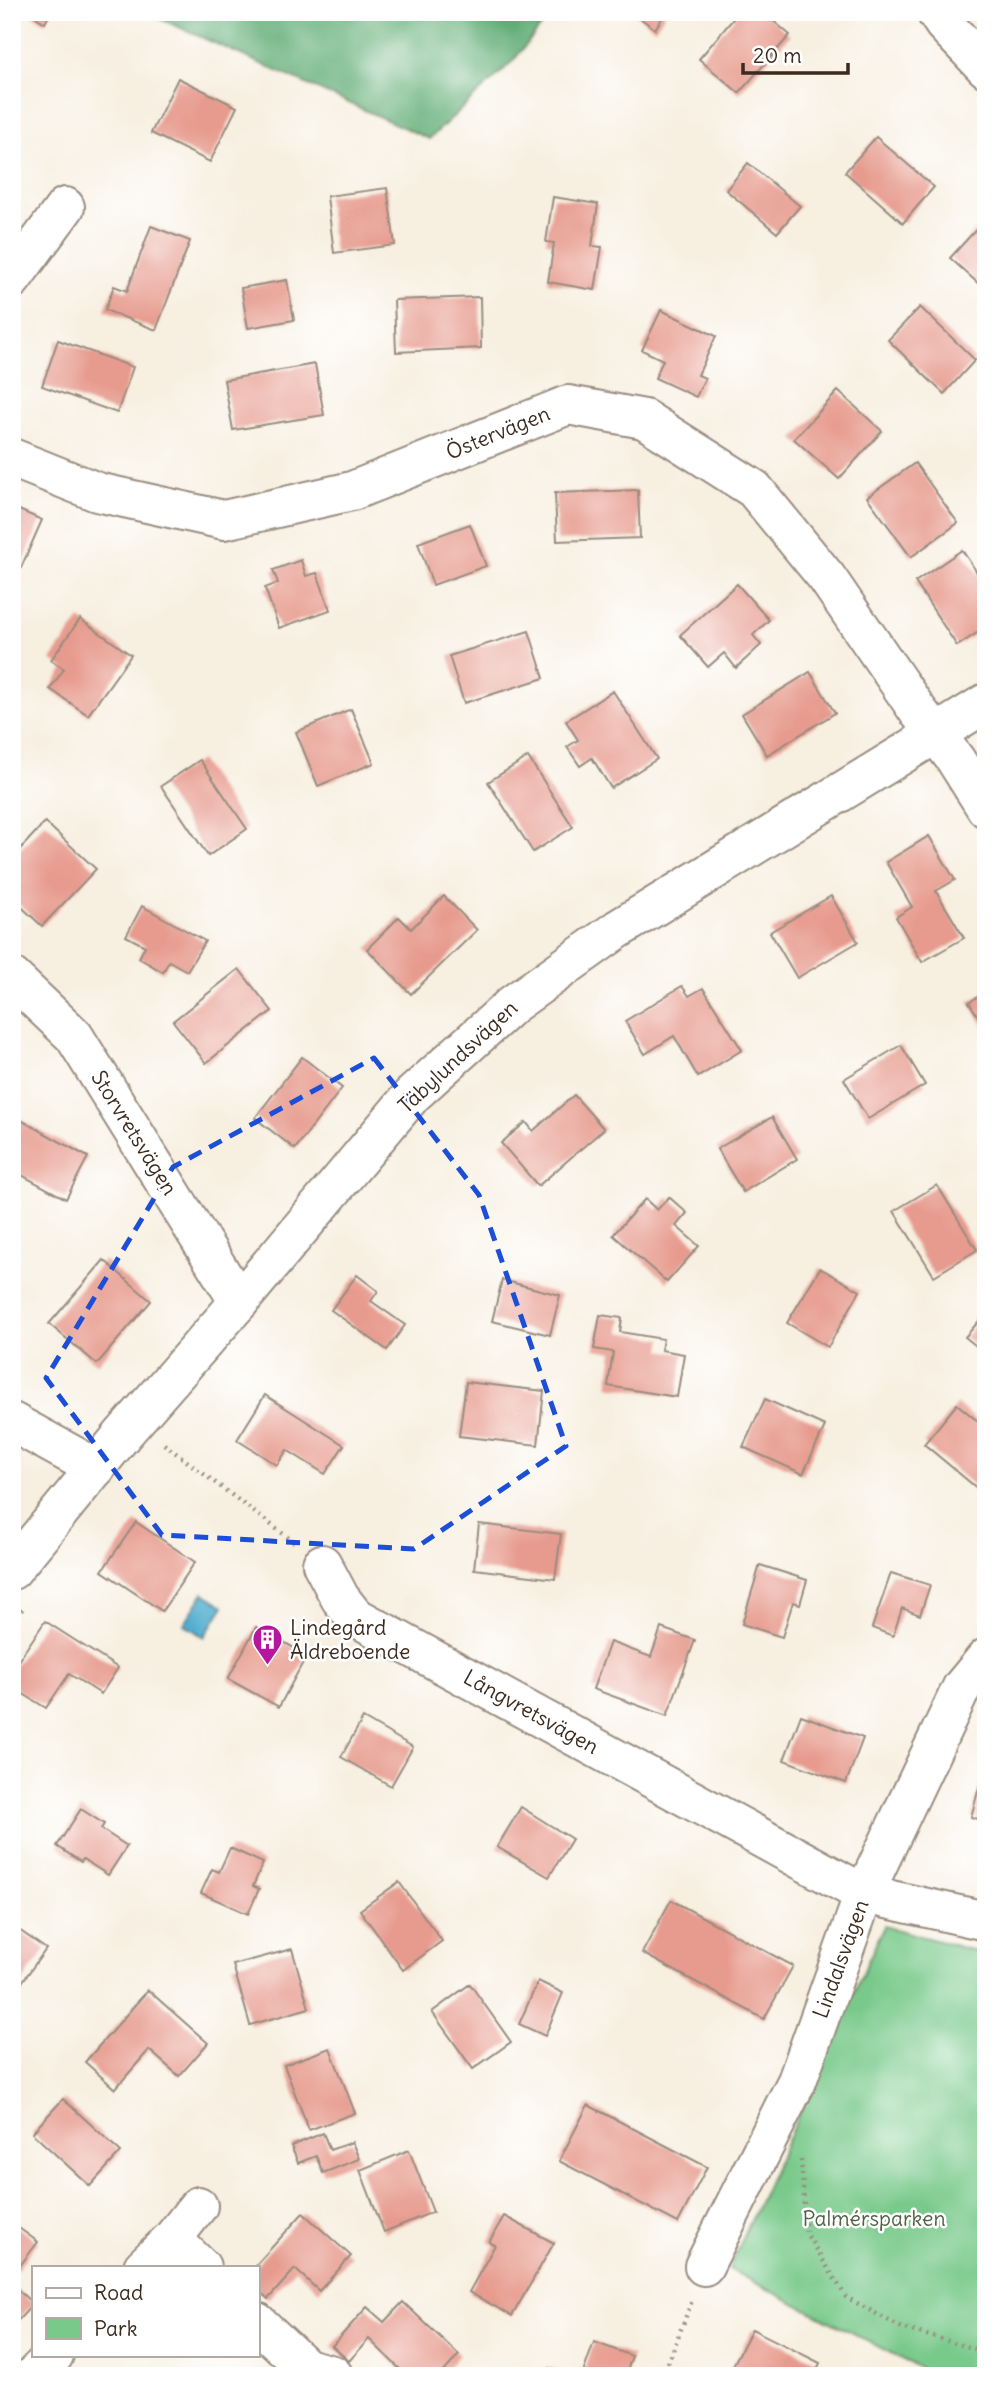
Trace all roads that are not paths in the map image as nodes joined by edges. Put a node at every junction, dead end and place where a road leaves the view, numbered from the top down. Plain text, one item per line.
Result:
1 (936, 12) edge
2 (986, 68) edge
3 (65, 207) dead end
4 (12, 279) edge
5 (12, 458) edge
6 (986, 703) edge
7 (936, 732) junction
8 (986, 808) edge
9 (12, 977) edge
10 (239, 1302) junction
11 (12, 1422) edge
12 (96, 1468) junction
13 (322, 1564) road end
14 (21, 1585) edge
15 (986, 1658) edge
16 (864, 1894) junction
17 (986, 1922) edge
18 (198, 2206) dead end
19 (172, 2239) junction
20 (144, 2266) edge
21 (200, 2266) edge
22 (704, 2266) road end
23 (259, 2324) edge
24 (53, 2356) edge
25 (333, 2375) edge
26 (33, 2376) edge

1 - 2 street
3 - 4 street
5 - 7 street, Östervägen
6 - 7 street, Täbylundsvägen
7 - 8 street, Östervägen
7 - 10 street, Täbylundsvägen
9 - 10 street, Storvretsvägen
10 - 12 street, Täbylundsvägen
11 - 12 street
12 - 14 street, Täbylundsvägen
13 - 16 street, Långvretsvägen
15 - 16 street, Lindalsvägen
16 - 17 street, Långvretsvägen
16 - 22 street, Lindalsvägen
18 - 19 street
19 - 20 street
19 - 21 street
23 - 25 street
24 - 26 street

